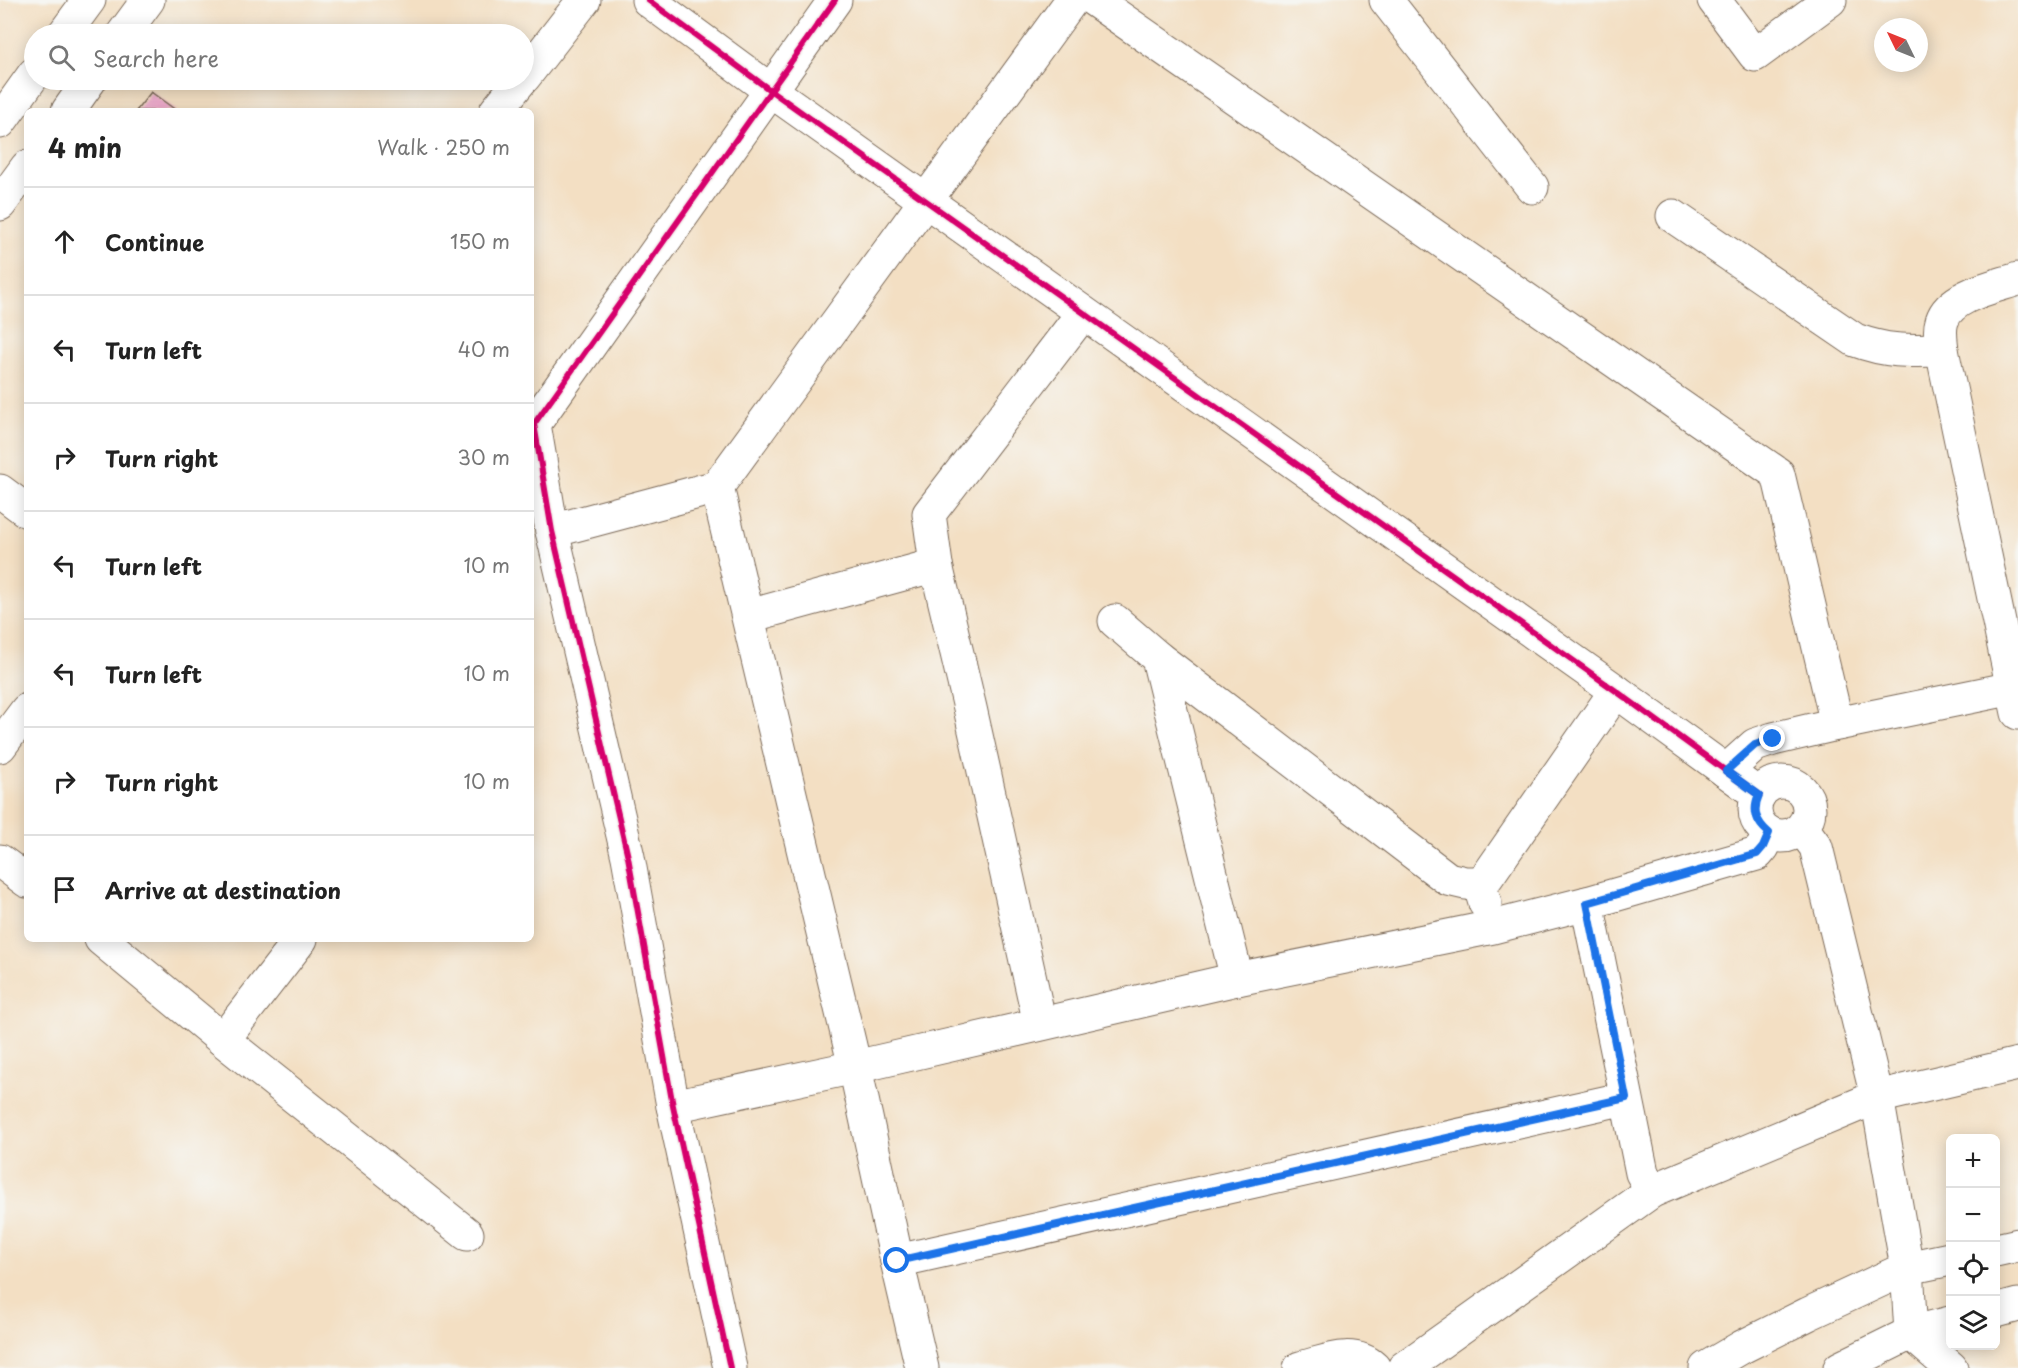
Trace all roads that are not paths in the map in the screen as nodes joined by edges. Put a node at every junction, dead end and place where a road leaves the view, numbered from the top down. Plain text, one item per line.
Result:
1 (89, 0) edge
2 (148, 0) edge
3 (584, 0) edge
4 (648, 0) edge
5 (835, 0) edge
6 (1072, 0) edge
7 (1094, 0) edge
8 (1386, 0) edge
9 (1714, 0) edge
10 (1830, 0) edge
11 (71, 24) edge
12 (130, 24) edge
13 (534, 63) edge
14 (24, 88) edge
15 (83, 90) edge
16 (513, 90) edge
17 (770, 90) junction
18 (70, 108) edge
19 (498, 108) edge
20 (0, 122) edge
21 (24, 170) edge
22 (1532, 187) dead end
23 (926, 201) junction
24 (0, 204) edge
25 (1673, 216) dead end
26 (2018, 279) edge
27 (1083, 313) junction
28 (1941, 350) junction
29 (717, 487) junction
30 (0, 491) edge
31 (24, 509) edge
32 (552, 531) junction
33 (936, 565) junction
34 (749, 616) junction
35 (1115, 621) dead end
36 (1158, 658) junction
37 (1616, 691) junction
38 (2016, 696) edge
39 (24, 714) edge
40 (1837, 724) junction
41 (0, 746) edge
42 (1726, 771) junction
43 (1759, 795) junction
44 (1802, 828) junction
45 (1769, 833) junction
46 (0, 861) edge
47 (24, 879) edge
48 (1479, 883) junction
49 (1587, 903) junction
50 (1493, 927) junction
51 (105, 942) edge
52 (299, 942) edge
53 (1238, 979) junction
54 (1040, 1024) junction
55 (223, 1040) junction
56 (2018, 1064) edge
57 (855, 1067) junction
58 (1877, 1097) junction
59 (1626, 1098) junction
60 (673, 1106) junction
61 (1652, 1191) junction
62 (466, 1233) dead end
63 (2018, 1245) edge
64 (2000, 1249) edge
65 (1946, 1260) edge
66 (897, 1261) junction
67 (1907, 1268) junction
68 (2018, 1305) edge
69 (2000, 1310) edge
70 (1946, 1324) edge
71 (1911, 1333) junction
72 (730, 1368) edge
73 (922, 1368) edge
74 (1300, 1368) edge
75 (1374, 1368) edge
76 (1404, 1368) edge
77 (1706, 1368) edge
78 (1840, 1368) edge
79 (1951, 1368) edge

1 - 11 main road
2 - 12 main road
3 - 13 main road
4 - 17 main road
5 - 17 main road
6 - 23 main road
7 - 40 main road
8 - 22 main road
9 - 10 main road
14 - 20 main road
15 - 18 main road
16 - 19 main road
17 - 23 main road
17 - 32 main road
21 - 24 main road
23 - 27 main road
23 - 29 main road
25 - 28 main road
26 - 28 main road
27 - 33 main road
27 - 37 main road
28 - 38 main road
29 - 32 main road
29 - 34 main road
30 - 31 main road
32 - 60 main road
33 - 34 main road
33 - 54 main road
34 - 57 main road
35 - 36 main road
36 - 48 main road
36 - 53 main road
37 - 42 main road
37 - 48 main road
38 - 40 main road
39 - 41 main road
40 - 42 main road
42 - 43 main road
43 - 44 main road
43 - 45 main road
44 - 45 main road
44 - 58 main road
45 - 49 main road
46 - 47 main road
48 - 50 main road
49 - 50 main road
49 - 59 main road
50 - 53 main road
51 - 55 main road
52 - 55 main road
53 - 54 main road
54 - 57 main road
55 - 62 main road
56 - 58 main road
57 - 60 main road
57 - 66 main road
58 - 61 main road
58 - 67 main road
59 - 61 main road
59 - 66 main road
60 - 72 main road
61 - 76 main road
63 - 64 main road
65 - 67 main road
66 - 73 main road
67 - 71 main road
67 - 77 main road
68 - 69 main road
70 - 71 main road
71 - 78 main road
71 - 79 main road
74 - 75 main road

